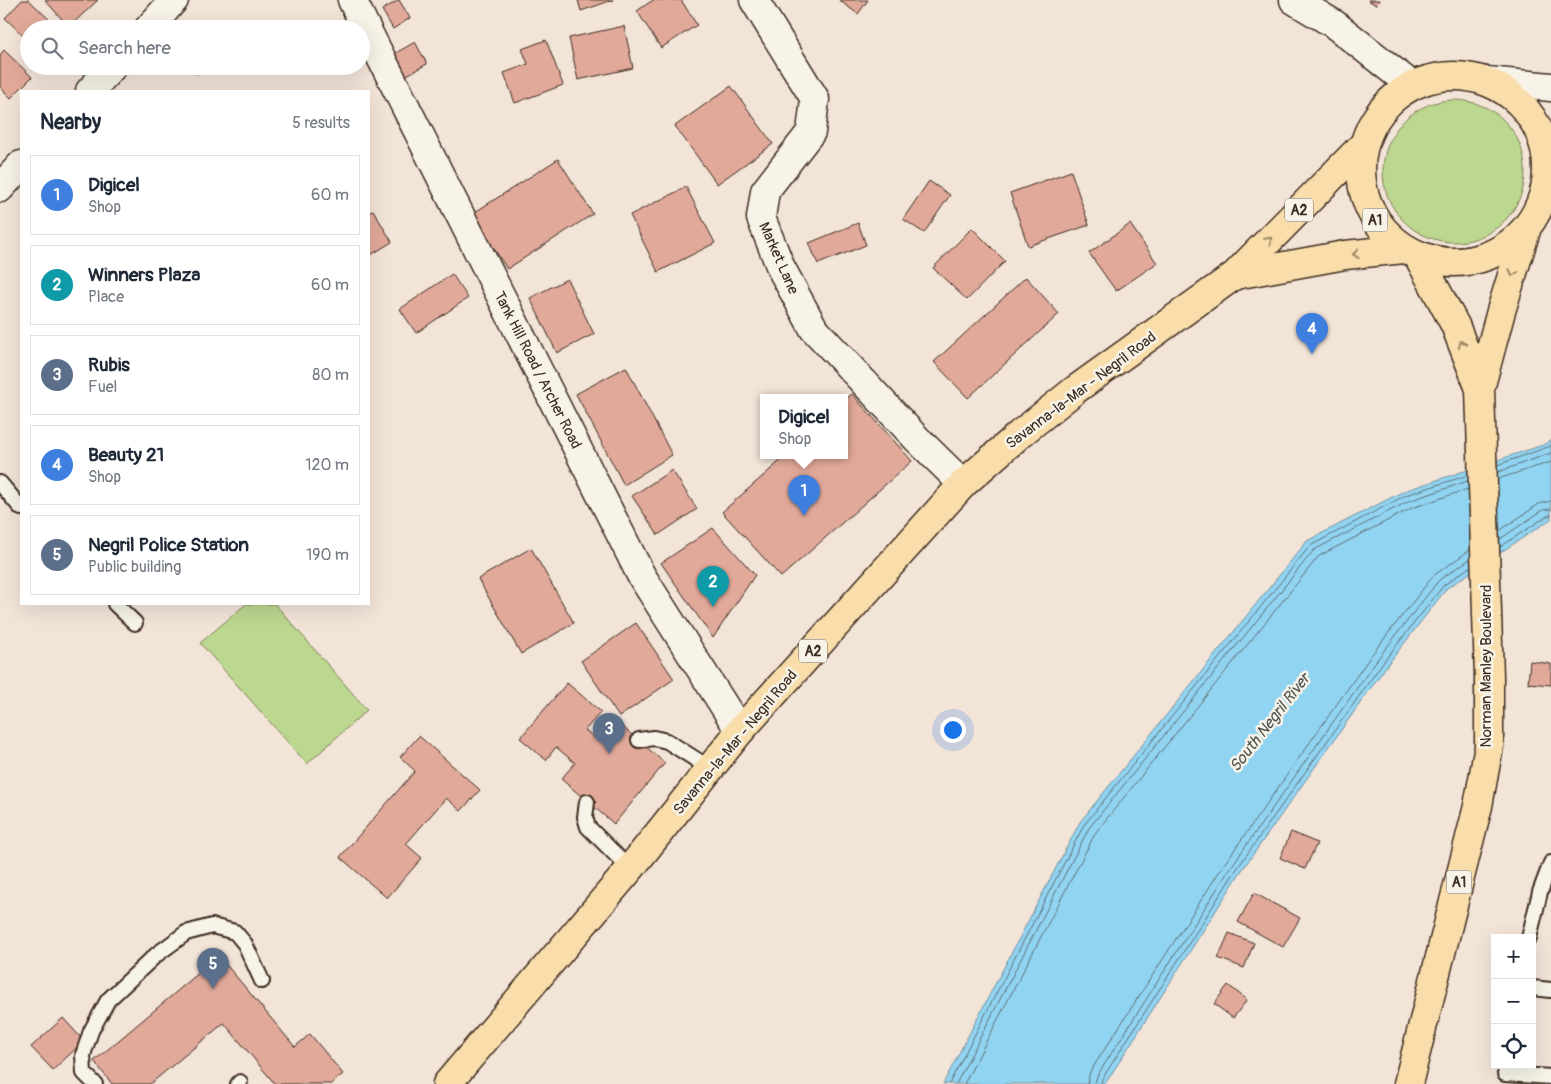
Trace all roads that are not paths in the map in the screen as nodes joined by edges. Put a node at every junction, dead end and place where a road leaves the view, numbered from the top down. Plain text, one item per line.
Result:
1 (174, 0) edge
2 (352, 0) edge
3 (754, 0) edge
4 (1294, 0) edge
5 (156, 20) edge
6 (362, 20) edge
7 (370, 36) edge
8 (105, 75) edge
9 (1487, 81) junction
10 (1411, 85) junction
11 (1551, 88) edge
12 (91, 90) edge
13 (1363, 145) junction
14 (20, 166) edge
15 (0, 188) edge
16 (1547, 196) edge
17 (1527, 227) junction
18 (1411, 252) junction
19 (1235, 275) junction
20 (1480, 389) junction
21 (0, 483) edge
22 (964, 484) junction
23 (20, 507) edge
24 (116, 605) edge
25 (135, 623) dead end
26 (740, 731) junction
27 (639, 740) dead end
28 (710, 769) junction
29 (587, 802) dead end
30 (1551, 863) edge
31 (630, 869) junction
32 (1545, 892) edge
33 (1530, 934) edge
34 (262, 982) dead end
35 (1536, 988) edge
36 (1551, 990) edge
37 (1504, 1074) edge
38 (1551, 1076) edge
39 (95, 1084) edge
40 (447, 1084) edge
41 (1408, 1084) edge

1 - 5 street
2 - 6 street, Tank Hill Road / Archer Road
3 - 22 street, Market Lane
4 - 10 street
7 - 26 street, Tank Hill Road / Archer Road
8 - 12 street
9 - 10 main road, A1
9 - 11 street
9 - 16 main road, A1
10 - 13 main road, A1
13 - 18 main road, A1
19 -> 13 main road, Savanna-la-Mar - Negril Road / A2
14 - 15 street
16 - 17 main road, A1
17 - 18 main road, A1
17 -> 20 main road, Norman Manley Boulevard / A1
18 -> 19 main road, Savanna-la-Mar - Negril Road / A2
20 -> 18 main road, Norman Manley Boulevard / A1
19 - 22 main road, Savanna-la-Mar - Negril Road / A2
20 - 41 main road, Norman Manley Boulevard / A1
21 - 23 lane
22 - 26 main road, Savanna-la-Mar - Negril Road / A2
24 - 25 lane
26 - 28 main road, Savanna-la-Mar - Negril Road / A2
27 - 28 lane
28 - 31 main road, Savanna-la-Mar - Negril Road / A2
29 - 31 lane
30 - 32 lane
31 - 40 main road, Savanna-la-Mar - Negril Road / A2
32 - 33 lane
34 - 39 lane
35 - 36 lane
37 - 38 lane

